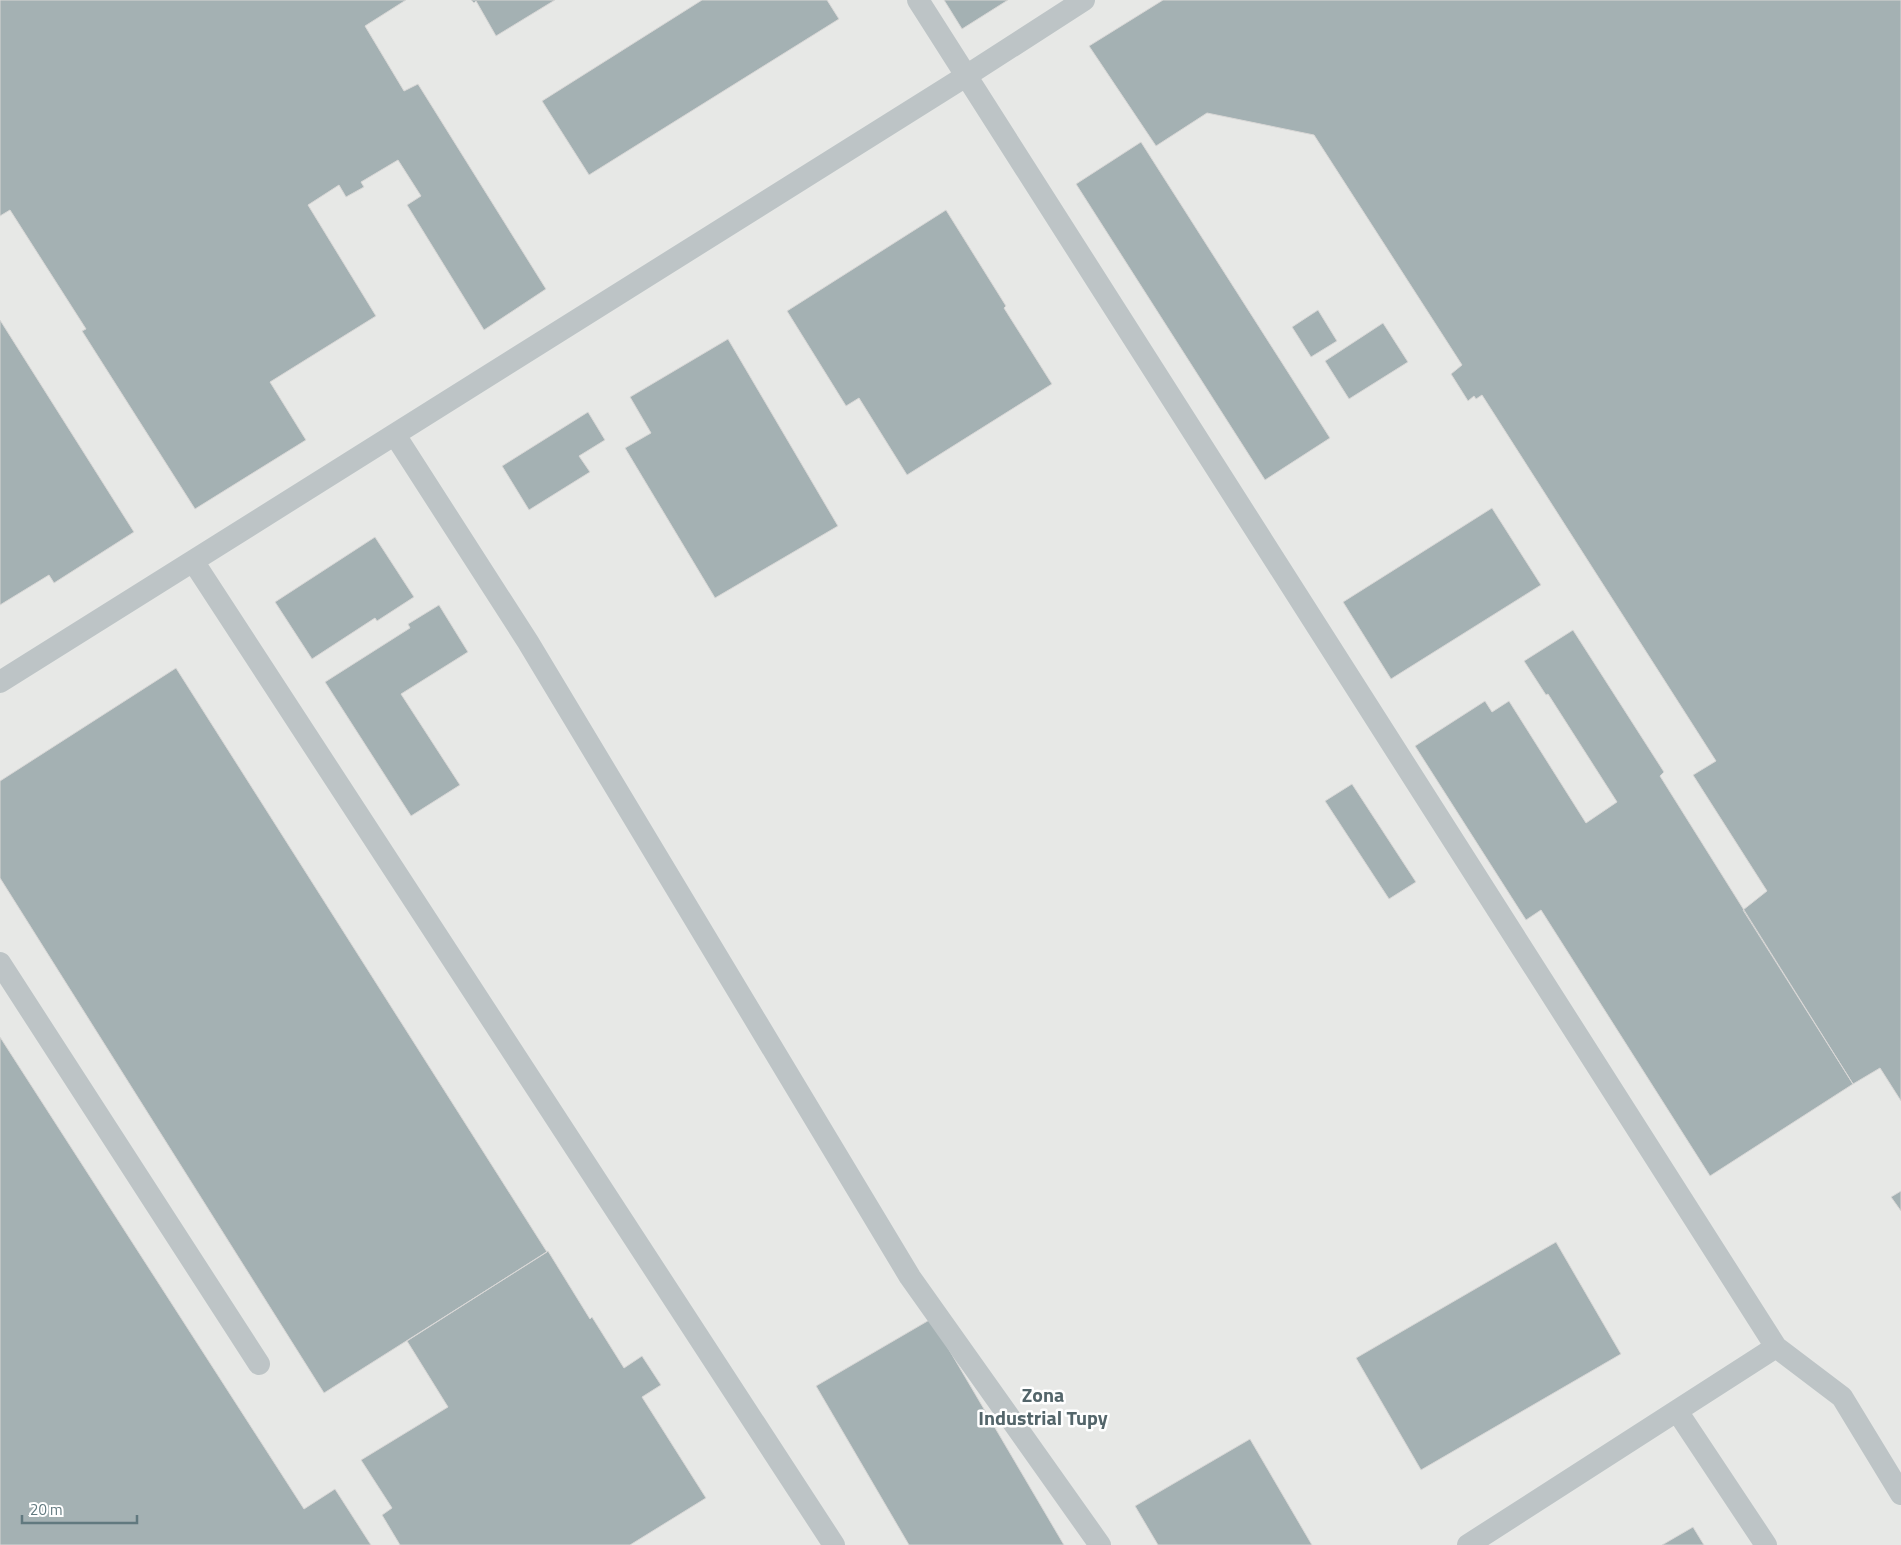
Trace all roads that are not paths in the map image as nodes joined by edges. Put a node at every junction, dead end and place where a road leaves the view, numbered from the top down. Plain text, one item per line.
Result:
1 (918, 0) edge
2 (1084, 0) edge
3 (966, 76) junction
4 (394, 434) junction
5 (193, 561) junction
6 (0, 682) edge
7 (0, 963) edge
8 (1776, 1347) junction
9 (259, 1364) dead end
10 (1677, 1411) junction
11 (1901, 1494) edge
12 (834, 1545) edge
13 (1100, 1545) edge
14 (1468, 1545) edge
15 (1766, 1545) edge

1 - 3 lane
2 - 3 lane
3 - 4 lane
3 - 8 lane
4 - 5 lane
4 - 13 lane
5 - 6 lane
5 - 12 lane
7 - 9 lane
8 - 10 lane
8 - 11 lane
10 - 14 lane
10 - 15 lane

